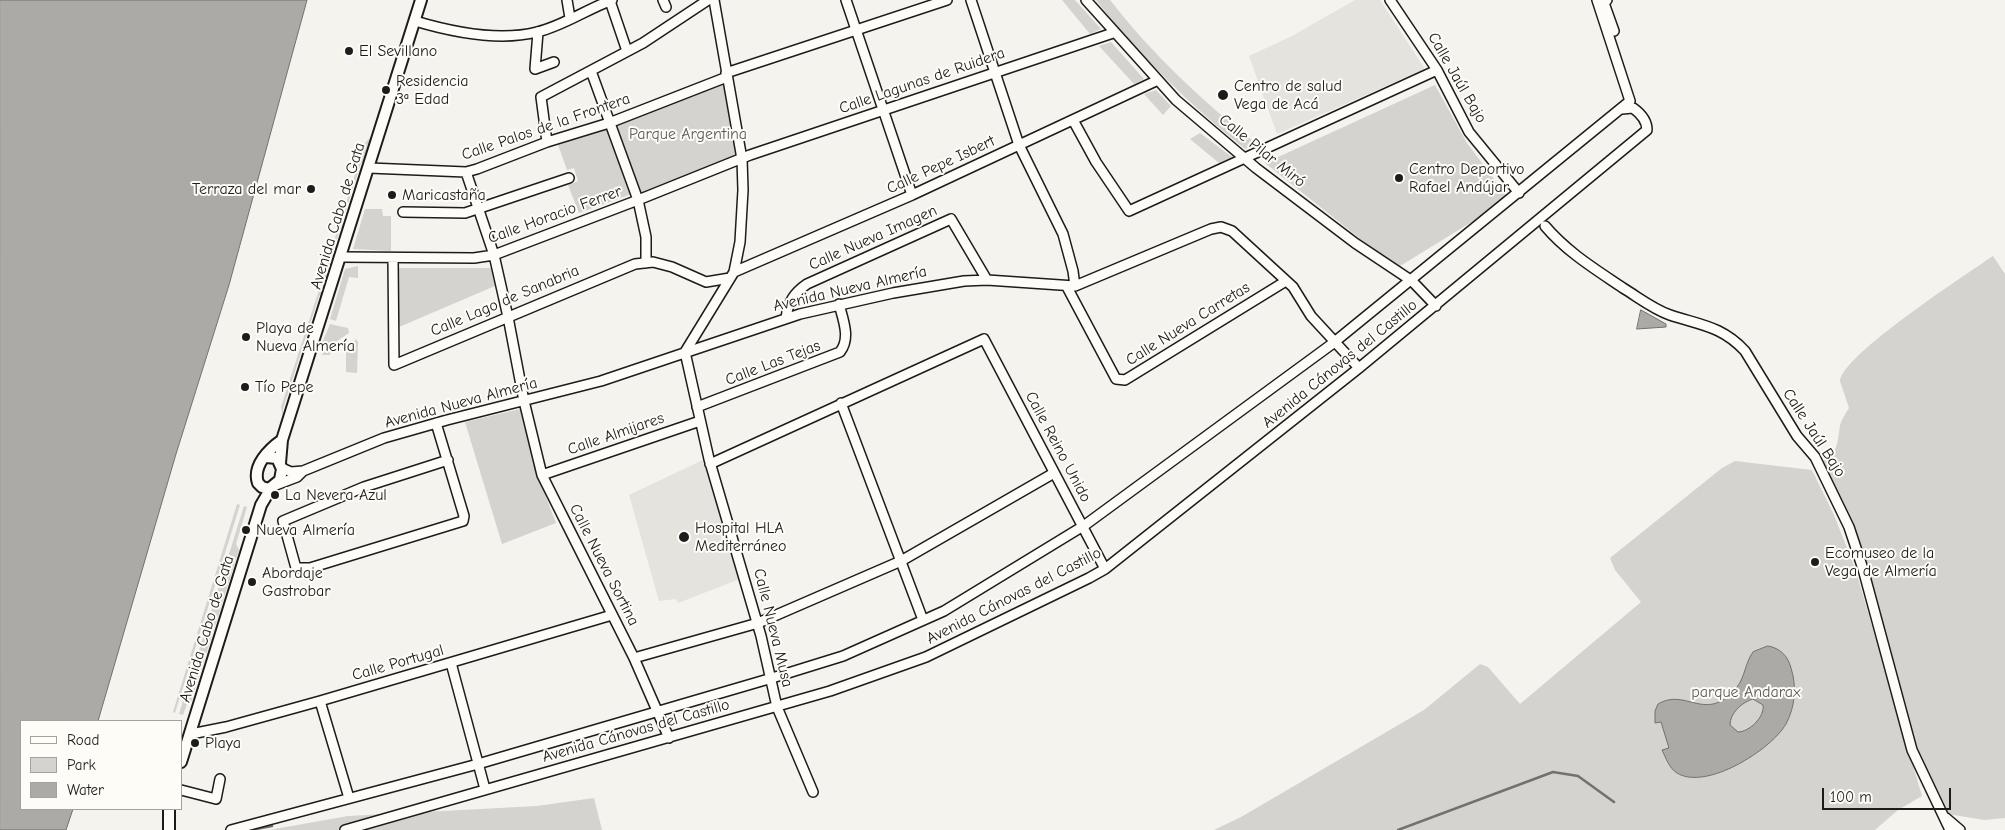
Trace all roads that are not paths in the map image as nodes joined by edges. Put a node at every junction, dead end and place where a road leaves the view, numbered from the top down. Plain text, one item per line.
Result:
1 (422, 0) edge
2 (567, 0) edge
3 (611, 0) edge
4 (708, 0) edge
5 (714, 0) edge
6 (846, 0) edge
7 (947, 0) edge
8 (971, 0) edge
9 (1086, 0) edge
10 (1390, 0) edge
11 (1597, 0) edge
12 (1606, 0) edge
13 (570, 18) junction
14 (415, 21) junction
15 (856, 31) junction
16 (538, 32) junction
17 (1113, 32) junction
18 (627, 51) junction
19 (554, 62) dead end
20 (1436, 70) junction
21 (591, 71) junction
22 (996, 72) junction
23 (726, 75) junction
24 (1158, 80) junction
25 (883, 110) junction
26 (1620, 110) junction
27 (1641, 114) junction
28 (1073, 120) junction
29 (609, 122) junction
30 (547, 142) junction
31 (1019, 145) junction
32 (742, 159) junction
33 (1245, 160) junction
34 (369, 168) junction
35 (466, 172) junction
36 (569, 178) dead end
37 (1518, 193) junction
38 (912, 195) junction
39 (638, 200) junction
40 (479, 210) junction
41 (403, 212) dead end
42 (1545, 226) dead end
43 (494, 255) junction
44 (341, 257) junction
45 (393, 258) junction
46 (646, 263) junction
47 (732, 275) junction
48 (987, 280) junction
49 (1286, 281) junction
50 (1412, 281) junction
51 (1071, 287) junction
52 (840, 304) junction
53 (1436, 306) junction
54 (508, 317) junction
55 (786, 318) junction
56 (1335, 342) junction
57 (685, 352) junction
58 (1359, 368) junction
59 (524, 401) junction
60 (841, 403) junction
61 (697, 407) junction
62 (700, 421) junction
63 (436, 423) junction
64 (282, 440) junction
65 (266, 457) junction
66 (448, 460) junction
67 (710, 464) junction
68 (281, 466) junction
69 (303, 471) junction
70 (1054, 473) junction
71 (542, 475) junction
72 (260, 485) junction
73 (274, 486) junction
74 (262, 505) junction
75 (1082, 526) junction
76 (901, 561) junction
77 (1105, 569) junction
78 (612, 615) junction
79 (923, 620) junction
80 (758, 623) junction
81 (634, 658) junction
82 (451, 663) junction
83 (772, 678) junction
84 (320, 701) junction
85 (776, 707) junction
86 (659, 710) junction
87 (191, 734) junction
88 (669, 738) junction
89 (182, 759) edge
90 (478, 764) junction
91 (220, 779) dead end
92 (485, 789) junction
93 (182, 790) edge
94 (812, 792) dead end
95 (349, 798) junction
96 (169, 810) edge
97 (1946, 818) junction
98 (169, 830) edge
99 (231, 830) edge
100 (345, 830) edge
101 (1950, 830) edge
102 (1960, 830) edge

1 - 14 main road, Avenida Cabo de Gata
2 - 13 street
3 - 13 street
3 - 18 street
4 - 18 street
5 - 23 street
6 - 15 street
7 - 15 street, Calle Palos de la Frontera
8 - 22 street
9 - 17 street, Calle Pilar Miró
10 - 20 street, Calle Jaúl Bajo
11 - 26 street, Avenida Cánovas del Castillo
12 - 27 street
13 - 16 street
14 - 16 street
14 - 34 main road, Avenida Cabo de Gata
15 - 23 street, Calle Palos de la Frontera
15 - 25 street
16 - 19 street
17 - 22 street, Calle Lagunas de Ruidera
17 - 24 street, Calle Pilar Miró
18 - 21 street
20 - 33 street
20 - 37 street, Calle Jaúl Bajo
21 - 29 street
21 - 30 street
22 - 25 street, Calle Lagunas de Ruidera
22 - 31 street
23 - 29 street, Calle Palos de la Frontera
23 - 32 street
24 - 28 street, Calle Pepe Isbert
24 - 33 street, Calle Pilar Miró
25 - 32 street, Calle Lagunas de Ruidera
25 - 38 street
26 - 27 street
26 - 37 street, Avenida Cánovas del Castillo
27 - 53 street, Avenida Cánovas del Castillo
28 - 31 street, Calle Pepe Isbert
28 - 33 street
29 - 30 street, Calle Palos de la Frontera
29 - 39 street
30 - 35 street, Calle Palos de la Frontera
31 - 38 street, Calle Pepe Isbert
31 - 51 street
32 - 39 street, Calle Horacio Ferrer
32 - 47 street
33 - 50 street, Calle Pilar Miró
34 - 35 street, Calle Palos de la Frontera
34 - 44 main road, Avenida Cabo de Gata
35 - 40 street, Calle Nueva Sortina
36 - 40 street
37 - 50 street, Avenida Cánovas del Castillo
38 - 47 street, Calle Pepe Isbert
39 - 43 street, Calle Horacio Ferrer
39 - 46 street
40 - 41 street
40 - 43 street, Calle Nueva Sortina
42 - 97 street, Calle Jaúl Bajo
43 - 45 street, Calle Horacio Ferrer
43 - 54 street, Calle Nueva Sortina
44 - 45 street, Calle Horacio Ferrer
44 - 64 main road, Avenida Cabo de Gata
45 - 54 street, Calle Lago de Sanabria
46 - 47 street, Calle Lago de Sanabria
46 - 54 street, Calle Lago de Sanabria
47 - 57 street
48 - 51 street, Avenida Nueva Almería
48 - 52 street, Avenida Nueva Almería
48 - 55 street, Calle Nueva Imagen
49 - 51 street, Avenida Nueva Almería
49 - 51 street, Calle Nueva Carretas
49 - 56 street, Avenida Nueva Almería
50 - 53 street, Calle Pilar Miró
50 - 56 street, Avenida Cánovas del Castillo
52 - 55 street, Avenida Nueva Almería
52 - 61 street, Calle Las Tejas
53 - 58 street, Avenida Cánovas del Castillo
54 - 59 street, Calle Nueva Sortina
55 - 57 street, Avenida Nueva Almería
56 - 58 street, Avenida Nueva Almería
56 - 75 street, Avenida Cánovas del Castillo
57 - 59 street, Avenida Nueva Almería
57 - 61 street, Calle Nueva Musa
58 - 77 street, Avenida Cánovas del Castillo
59 - 63 street, Avenida Nueva Almería
59 - 71 street, Calle Nueva Sortina
60 - 67 street
60 - 70 street, Calle Reino Unido
60 - 76 street
61 - 62 street, Calle Nueva Musa
62 - 67 street, Calle Nueva Musa
62 - 71 street, Calle Almijares
63 - 66 street
63 - 69 street, Avenida Nueva Almería
64 - 65 main road, Avenida Cabo de Gata
64 - 68 main road, Avenida Cabo de Gata
65 - 68 main road
65 - 72 main road
66 - 66 street
67 - 80 street, Calle Nueva Musa
68 - 69 street
68 - 73 main road
69 - 73 street, Avenida Nueva Almería
70 - 75 street, Calle Reino Unido
70 - 76 street
71 - 78 street, Calle Nueva Sortina
72 - 73 main road
72 - 74 main road, Avenida Cabo de Gata
73 - 74 main road, Avenida Cabo de Gata
74 - 87 main road, Avenida Cabo de Gata
75 - 77 street, Calle Reino Unido
75 - 79 street, Avenida Cánovas del Castillo
76 - 79 street
76 - 80 street
77 - 85 street, Avenida Cánovas del Castillo
78 - 81 street, Calle Nueva Sortina
78 - 82 street, Calle Portugal
79 - 83 street, Avenida Cánovas del Castillo
80 - 81 street
80 - 83 street, Calle Nueva Musa
81 - 86 street, Calle Nueva Sortina
82 - 84 street, Calle Portugal
82 - 90 street
83 - 85 street, Calle Nueva Musa
83 - 86 street, Avenida Cánovas del Castillo
84 - 87 street, Calle Portugal
84 - 95 street
85 - 88 street, Avenida Cánovas del Castillo
85 - 94 street, Calle Nueva Musa
86 - 88 street, Calle Nueva Sortina
86 - 90 street, Avenida Cánovas del Castillo
87 - 89 main road, Avenida Cabo de Gata
88 - 92 street, Avenida Cánovas del Castillo
90 - 92 street
90 - 95 street, Avenida Cánovas del Castillo
91 - 93 street
92 - 100 street, Avenida Cánovas del Castillo
95 - 99 street, Avenida Cánovas del Castillo
96 - 98 main road
97 - 101 street, Calle Jaúl Bajo
97 - 102 street, Calle Jaúl Bajo

